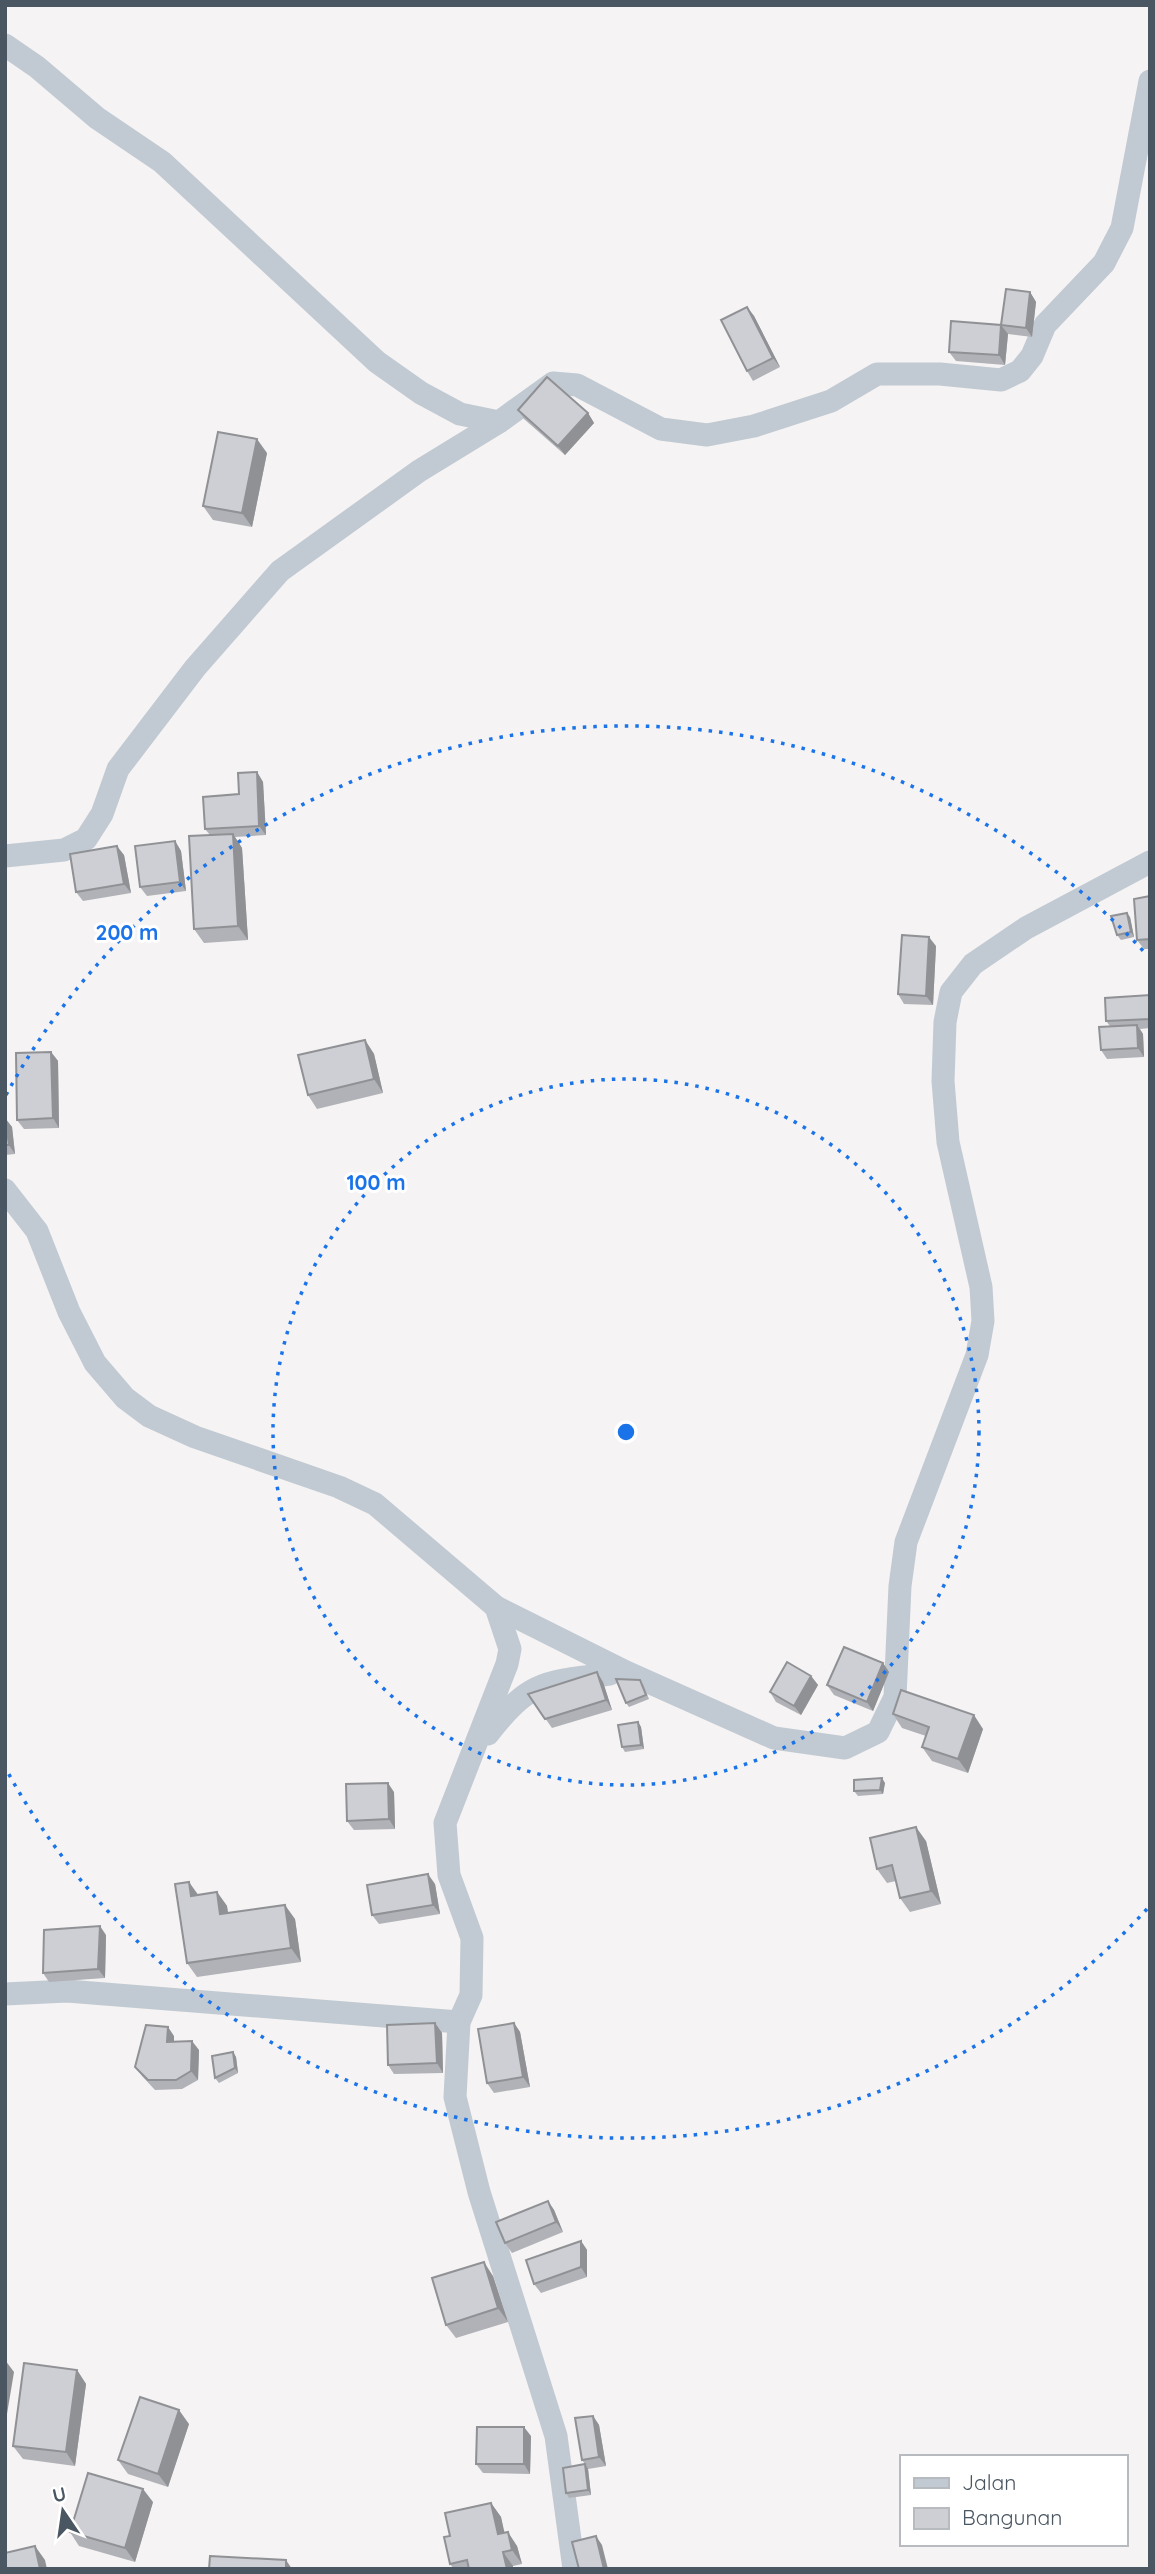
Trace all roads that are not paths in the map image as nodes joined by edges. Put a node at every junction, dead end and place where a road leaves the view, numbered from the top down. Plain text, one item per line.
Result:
1 (5, 45) edge
2 (1150, 81) edge
3 (499, 422) junction
4 (5, 856) edge
5 (1150, 862) edge
6 (5, 1190) edge
7 (496, 1607) junction
8 (626, 1672) junction
9 (473, 1753) junction
10 (5, 1994) edge
11 (459, 2022) junction
12 (574, 2569) edge

1 - 3 street
2 - 3 street
3 - 4 street
5 - 8 street
6 - 7 street
7 - 8 street
7 - 9 street
8 - 9 street
9 - 11 street
10 - 11 street
11 - 12 street

